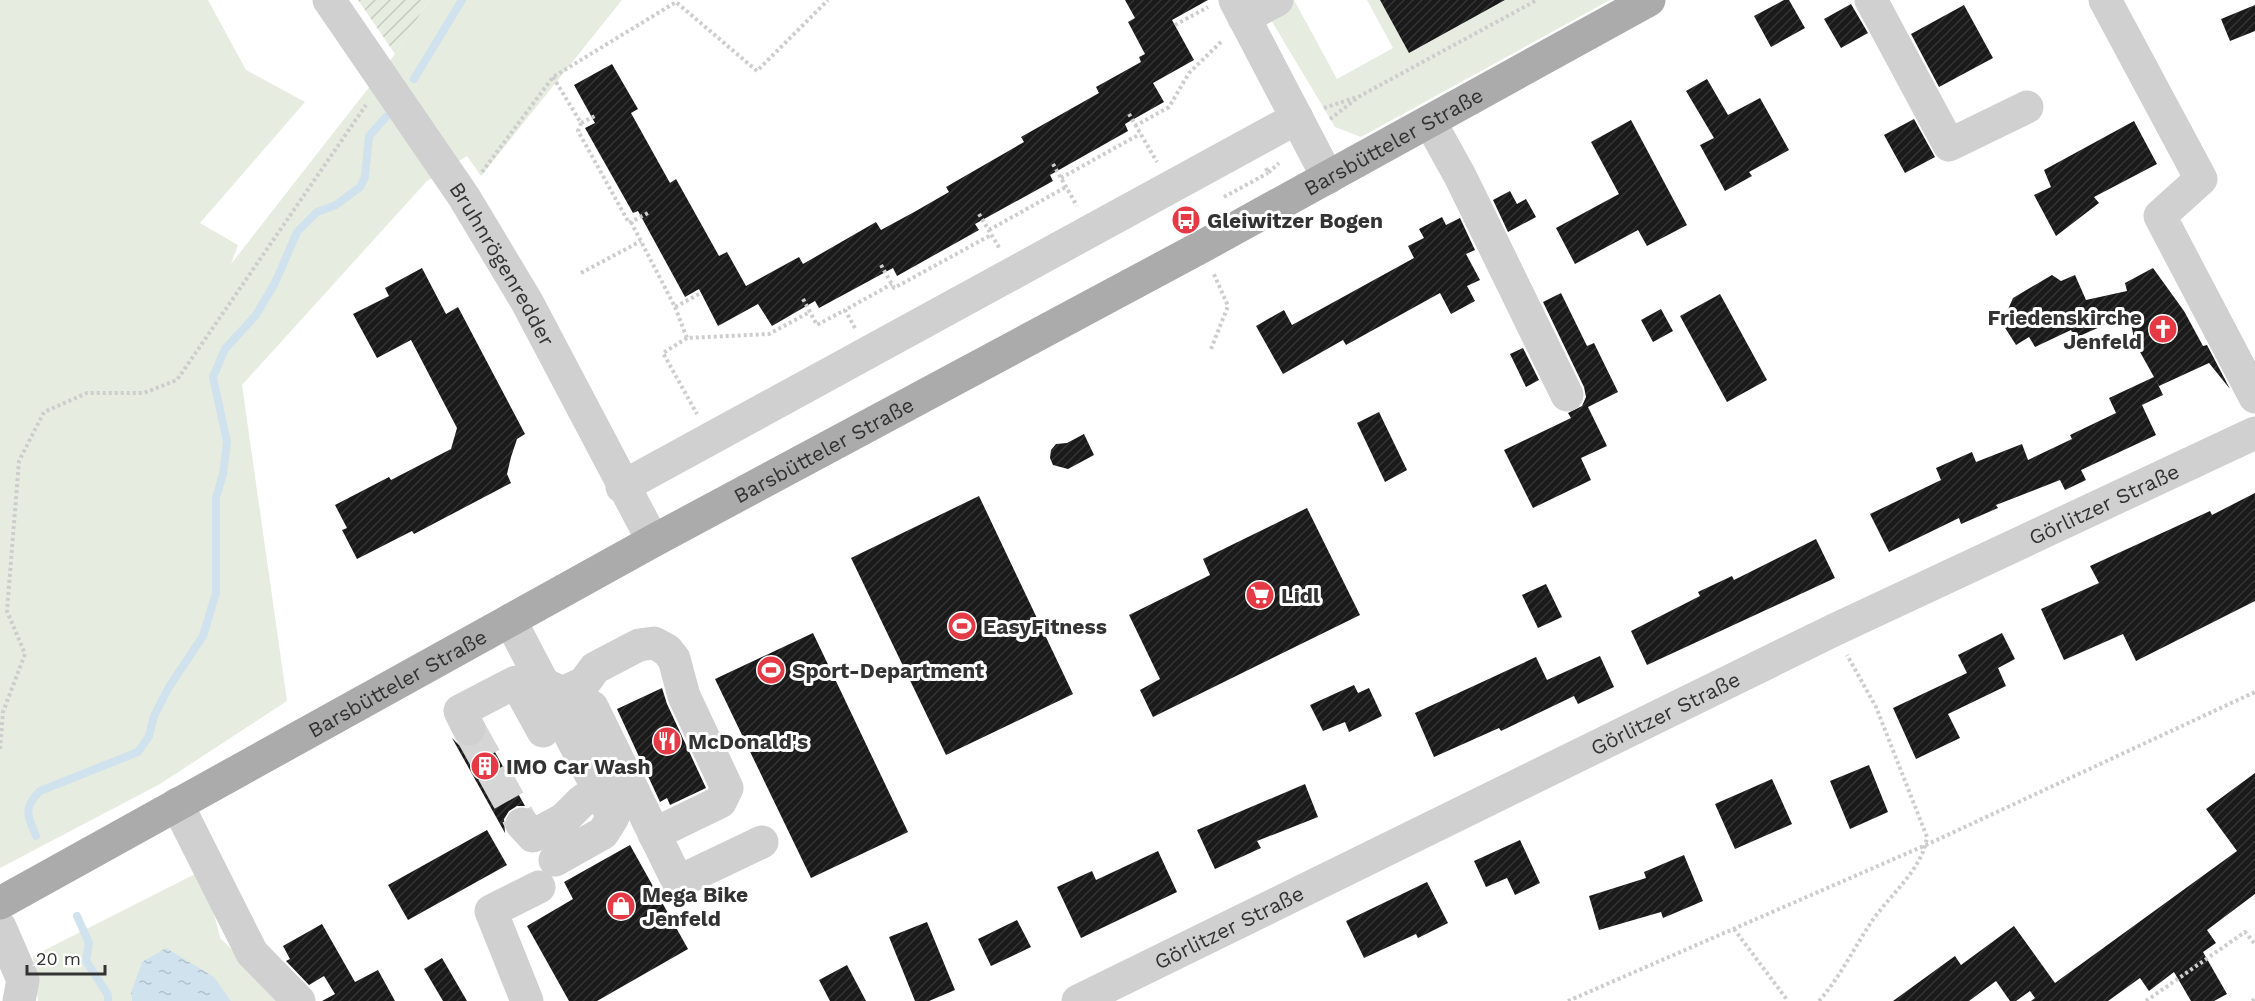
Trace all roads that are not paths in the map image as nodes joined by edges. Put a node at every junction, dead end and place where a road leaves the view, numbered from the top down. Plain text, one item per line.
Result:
1 (330, 0) edge
2 (1277, 0) edge
3 (1649, 0) edge
4 (1872, 0) edge
5 (2105, 0) edge
6 (1231, 8) edge
7 (2027, 107) dead end
8 (1430, 122) junction
9 (1302, 128) junction
10 (1328, 178) junction
11 (1567, 394) dead end
12 (2255, 397) edge
13 (2255, 433) edge
14 (622, 487) junction
15 (653, 541) junction
16 (510, 620) junction
17 (553, 688) junction
18 (469, 729) tunnel mouth
19 (590, 795) junction
20 (177, 804) junction
21 (522, 824) tunnel mouth
22 (654, 834) junction
23 (762, 842) dead end
24 (0, 903) edge
25 (0, 927) edge
26 (19, 1001) edge
27 (299, 1001) edge
28 (527, 1001) edge
29 (1078, 1001) edge

1 - 14 street, Bruhnrögenredder
2 - 6 street
3 - 8 main road, Barsbütteler Straße
4 - 7 street
5 - 12 street
6 - 9 street
8 - 10 main road, Barsbütteler Straße
8 - 11 street
9 - 10 street
9 - 14 street
10 - 15 main road, Barsbütteler Straße
13 - 29 street, Görlitzer Straße
14 - 15 street, Bruhnrögenredder
15 - 16 main road, Barsbütteler Straße
16 - 17 street
16 - 20 main road, Barsbütteler Straße
17 - 19 street
17 - 22 street
17 - 22 street
18 - 19 street
19 - 21 street
19 - 28 street
20 - 24 main road, Barsbütteler Straße
20 - 27 street
22 - 23 street
25 - 26 street

